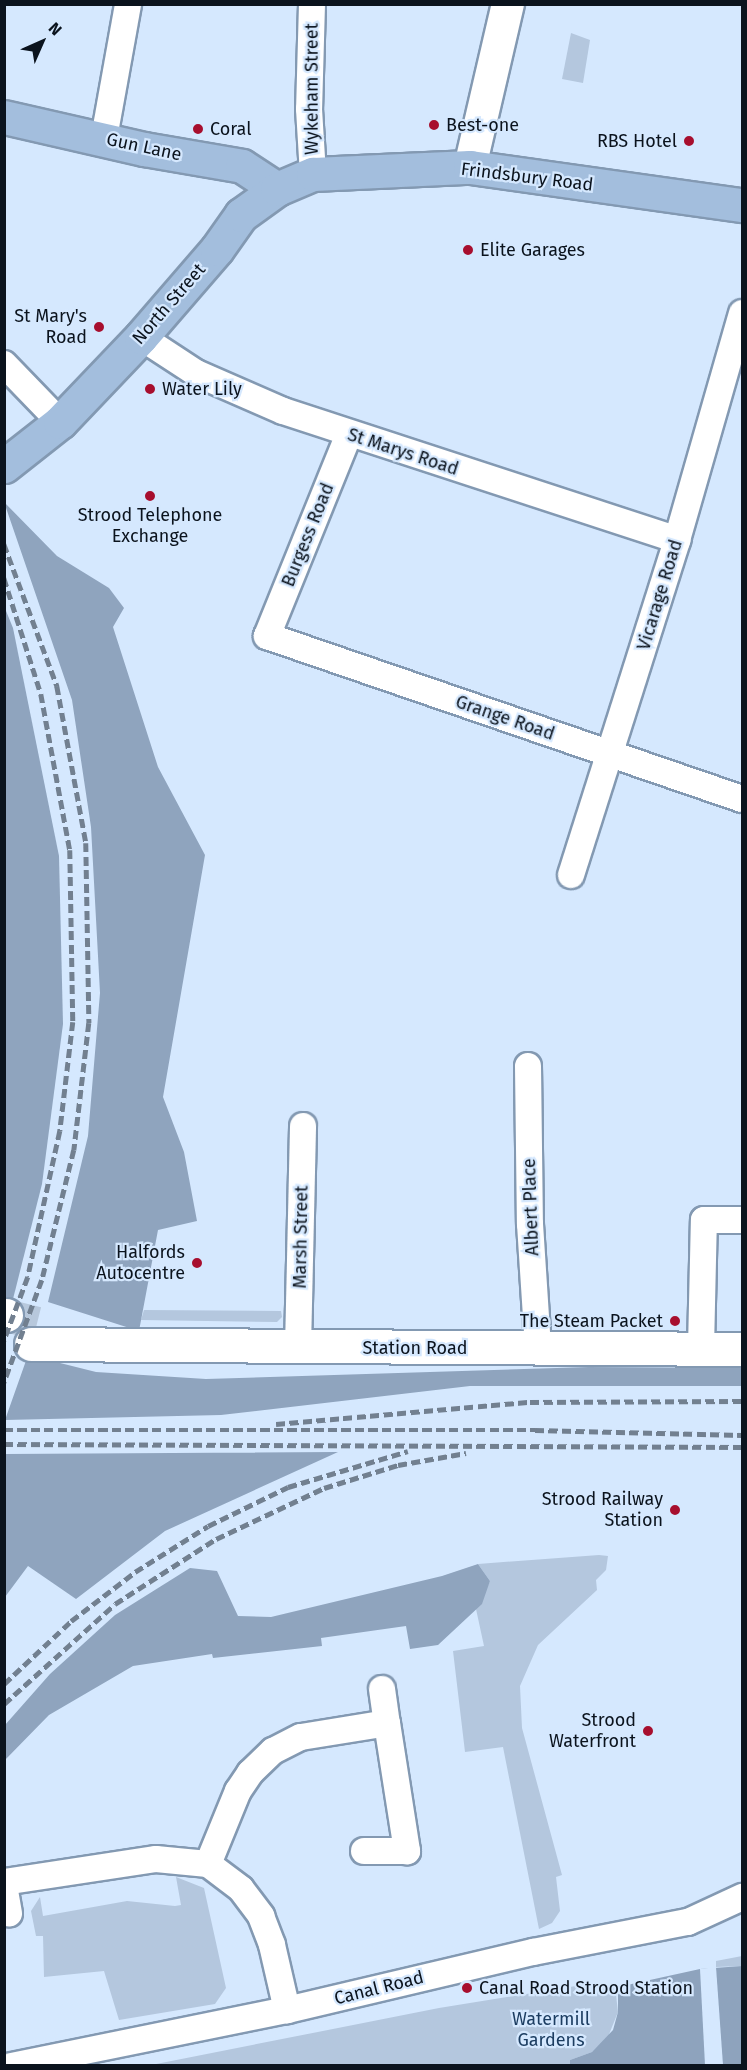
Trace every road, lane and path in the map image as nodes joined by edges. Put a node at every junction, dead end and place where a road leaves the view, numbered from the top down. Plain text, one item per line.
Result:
1 (128, 4) edge
2 (312, 4) edge
3 (508, 4) edge
4 (4, 117) edge
5 (104, 138) junction
6 (470, 167) junction
7 (313, 174) junction
8 (278, 189) junction
9 (742, 205) edge
10 (742, 313) edge
11 (141, 337) junction
12 (4, 364) edge
13 (732, 384) edge
14 (60, 422) junction
15 (349, 434) junction
16 (4, 466) edge
17 (677, 540) junction
18 (267, 636) joint
19 (611, 754) junction
20 (742, 799) edge
21 (571, 875) dead end
22 (528, 1066) dead end
23 (303, 1126) dead end
24 (742, 1220) edge
25 (34, 1334) tunnel mouth
26 (298, 1348) junction
27 (538, 1348) junction
28 (701, 1348) junction
29 (742, 1349) edge
30 (382, 1689) dead end
31 (387, 1723) junction
32 (364, 1851) dead end
33 (208, 1864) junction
34 (4, 1883) edge
35 (742, 1897) edge
36 (9, 1914) dead end
37 (287, 2010) junction
38 (11, 2066) edge

1 - 5 street
2 - 7 street, Wykeham Street
3 - 6 street
4 - 5 main road, Gun Lane
5 - 8 main road, Gun Lane
6 - 7 main road, Frindsbury Road
6 - 9 main road, Frindsbury Road
7 - 8 main road, Frindsbury Road
8 - 11 main road, North Street
10 - 13 street, Vicarage Road
11 - 14 main road, North Street
11 - 15 street, St Marys Road
12 - 14 street
13 - 17 street, Vicarage Road
14 - 16 main road, North Street
15 - 17 street, St Marys Road
15 - 18 street, Burgess Road
17 - 19 street, Vicarage Road
18 - 19 street, Grange Road
19 - 20 street, Grange Road
19 - 21 street, Vicarage Road
22 - 27 street, Albert Place
23 - 26 street, Marsh Street
24 - 28 street
25 - 26 main road, Station Road
26 - 27 main road, Station Road
27 - 28 main road, Station Road
28 - 29 main road, Station Road
30 - 31 street
31 - 32 street
31 - 33 street
33 - 34 street
33 - 37 street
34 - 36 street
35 - 37 street, Canal Road
37 - 38 street, Canal Road

